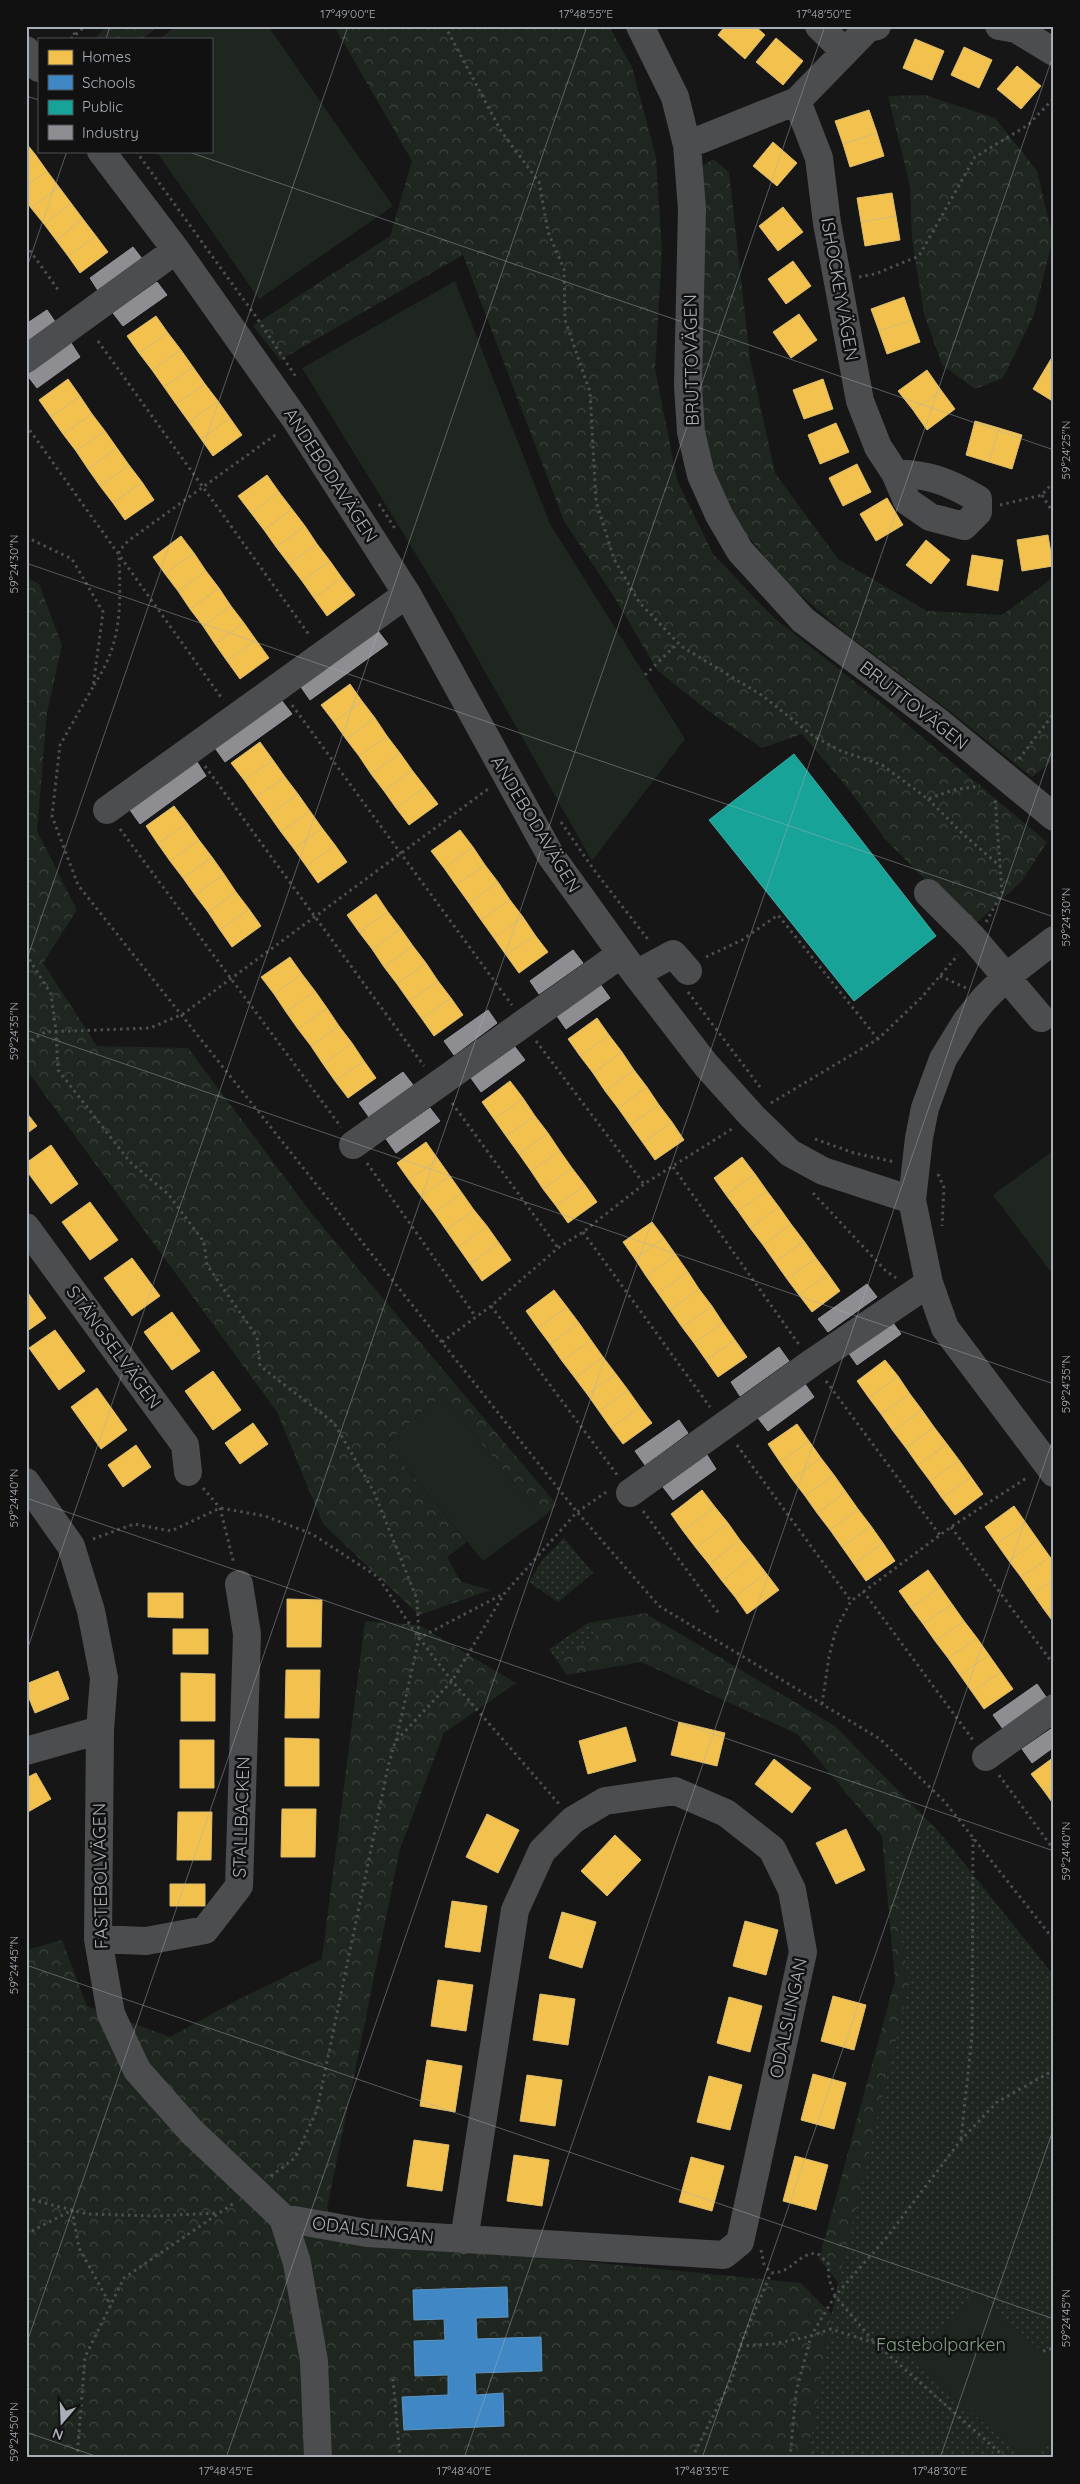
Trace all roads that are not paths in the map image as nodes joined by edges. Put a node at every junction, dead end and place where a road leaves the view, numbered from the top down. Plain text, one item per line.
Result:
1 (640, 26) edge
2 (818, 26) edge
3 (877, 26) edge
4 (999, 26) edge
5 (26, 50) edge
6 (844, 51) junction
7 (1054, 52) edge
8 (38, 67) edge
9 (797, 101) junction
10 (687, 145) junction
11 (102, 152) edge
12 (176, 250) junction
13 (26, 359) edge
14 (895, 472) junction
15 (407, 594) junction
16 (107, 810) road end
17 (1054, 817) edge
18 (928, 893) dead end
19 (1054, 940) edge
20 (628, 964) junction
21 (678, 968) road end
22 (1006, 977) junction
23 (1041, 1018) dead end
24 (353, 1145) road end
25 (912, 1200) junction
26 (26, 1227) edge
27 (929, 1282) junction
28 (1051, 1469) edge
29 (188, 1472) road end
30 (26, 1482) edge
31 (626, 1487) road end
32 (239, 1584) road end
33 (1054, 1708) edge
34 (100, 1730) junction
35 (26, 1751) edge
36 (986, 1757) road end
37 (98, 1939) junction
38 (283, 2218) junction
39 (464, 2240) junction
40 (318, 2458) edge

1 - 10 street, BRUTTOVÄGEN
2 - 6 street
3 - 6 street
4 - 7 street
5 - 8 street
6 - 9 street
9 - 10 street
9 - 14 street, ISHOCKEYVÄGEN
10 - 17 street, BRUTTOVÄGEN
11 - 12 street, ANDEBODAVÄGEN
12 - 13 street
12 - 15 street, ANDEBODAVÄGEN
14 - 14 street, ISHOCKEYVÄGEN
15 - 16 street
15 - 20 street, ANDEBODAVÄGEN
18 - 22 street
19 - 22 street
20 - 21 street
20 - 24 street
20 - 25 street, ANDEBODAVÄGEN
22 - 23 street
22 - 25 street
25 - 27 street
26 - 29 street, STÄNGSELVÄGEN
27 - 28 street
27 - 31 street
30 - 34 street, FASTEBOLVÄGEN
32 - 37 street, STALLBACKEN
33 - 36 street
34 - 35 street
34 - 37 street, FASTEBOLVÄGEN
37 - 38 street, FASTEBOLVÄGEN
38 - 39 street, ODALSLINGAN
38 - 40 street, FASTEBOLVÄGEN
39 - 39 street, ODALSLINGAN

